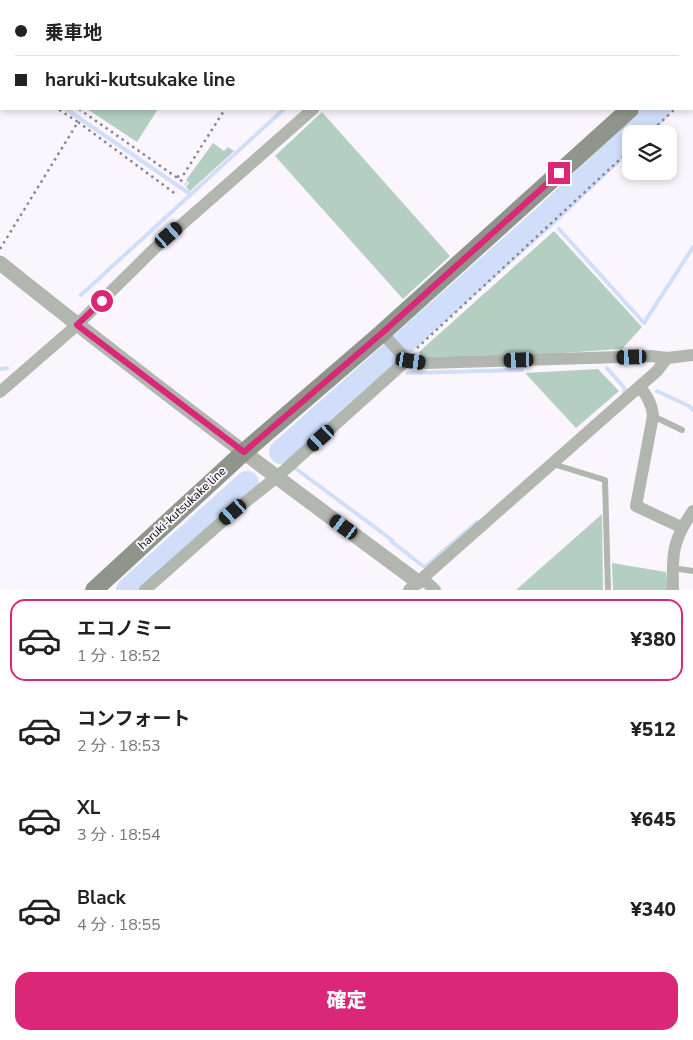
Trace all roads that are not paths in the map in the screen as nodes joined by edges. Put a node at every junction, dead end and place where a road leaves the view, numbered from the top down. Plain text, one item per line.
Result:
1 (312, 110) edge
2 (629, 110) edge
3 (0, 263) edge
4 (77, 325) junction
5 (382, 333) junction
6 (693, 355) edge
7 (667, 358) junction
8 (409, 360) junction
9 (0, 377) edge
10 (16, 377) junction
11 (640, 387) junction
12 (0, 392) edge
13 (653, 416) junction
14 (682, 430) dead end
15 (244, 452) junction
16 (552, 464) junction
17 (278, 476) junction
18 (693, 511) edge
19 (681, 528) junction
20 (672, 568) junction
21 (693, 571) edge
22 (416, 583) edge
23 (94, 590) edge
24 (145, 590) edge
25 (435, 590) edge
26 (608, 590) edge
27 (673, 590) edge

1 - 4 street
2 - 5 main road, haruki-kutsukake line
3 - 4 street
4 - 10 street
4 - 15 street
5 - 8 street
5 - 15 main road, haruki-kutsukake line
6 - 7 street
7 - 8 street
7 - 11 street
8 - 17 street
9 - 10 street
10 - 12 street
11 - 13 street
11 - 16 street
13 - 14 lane
13 - 19 street
15 - 17 street
15 - 23 main road, haruki-kutsukake line
16 - 22 street
16 - 26 lane
17 - 22 street
17 - 24 street
18 - 19 street
19 - 20 street
20 - 21 lane
20 - 27 street
22 - 25 street

